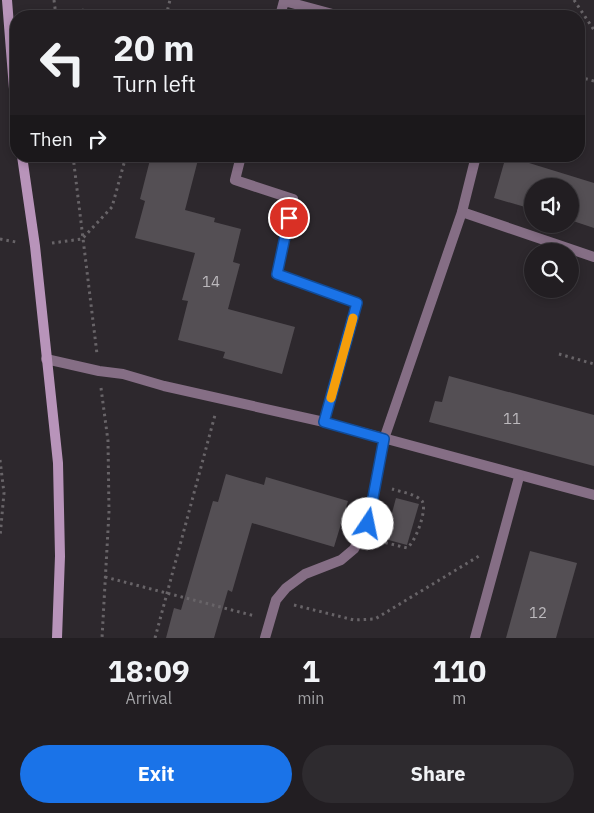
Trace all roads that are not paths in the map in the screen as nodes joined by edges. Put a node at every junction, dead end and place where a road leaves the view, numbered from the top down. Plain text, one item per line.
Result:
1 (7, 0) edge
2 (282, 10) edge
3 (318, 10) edge
4 (10, 38) edge
5 (23, 162) edge
6 (240, 162) edge
7 (474, 162) edge
8 (462, 212) junction
9 (594, 257) edge
10 (46, 359) junction
11 (324, 422) junction
12 (384, 439) junction
13 (519, 477) junction
14 (594, 496) edge
15 (57, 638) edge
16 (265, 638) edge
17 (474, 638) edge

1 - 4 main road
2 - 3 lane
5 - 10 main road
6 - 11 lane
7 - 8 lane
8 - 9 lane
8 - 12 lane
10 - 11 lane
10 - 15 main road
11 - 12 lane
12 - 13 lane
12 - 16 lane
13 - 14 lane
13 - 17 lane

